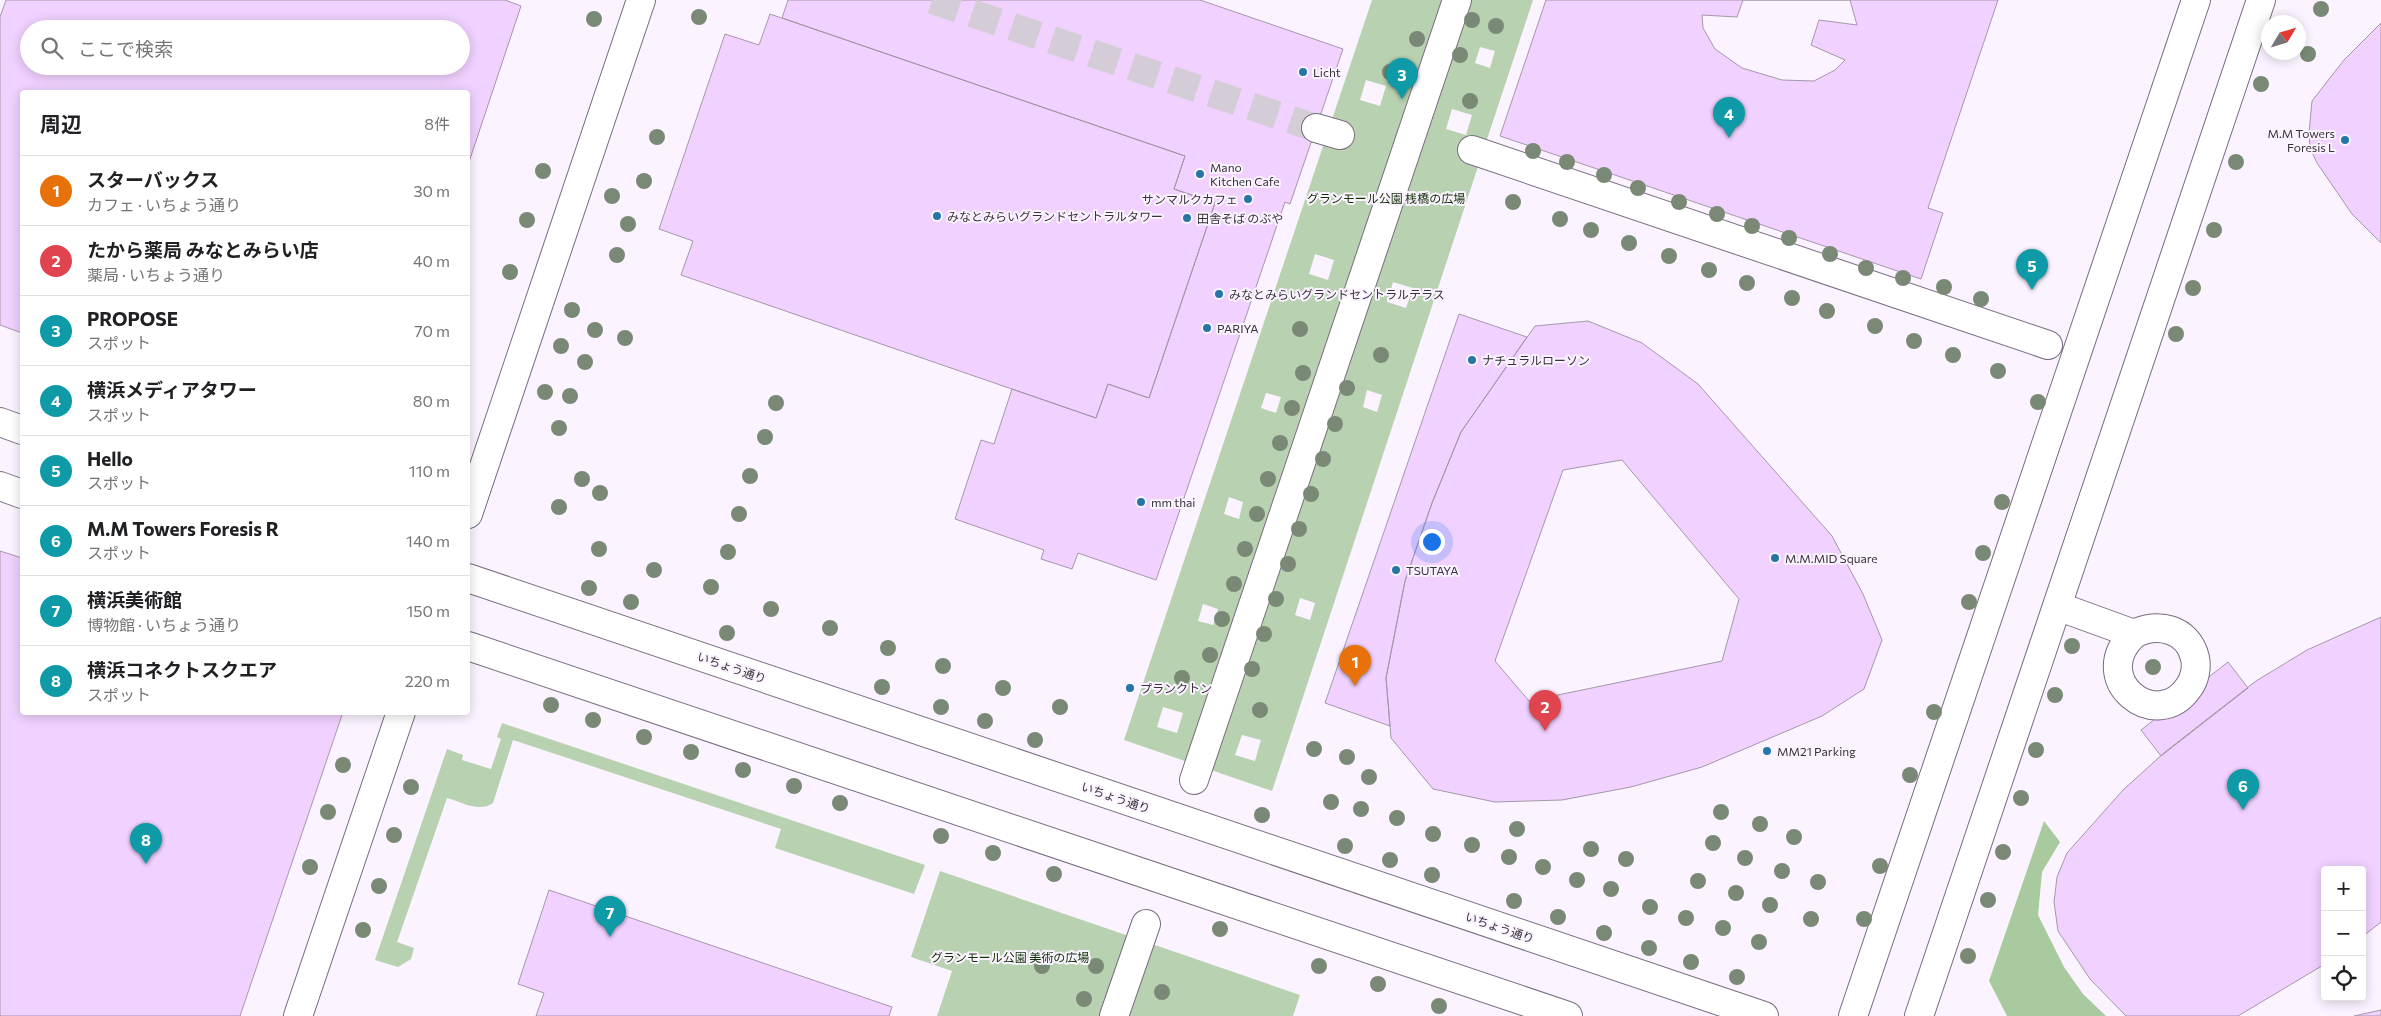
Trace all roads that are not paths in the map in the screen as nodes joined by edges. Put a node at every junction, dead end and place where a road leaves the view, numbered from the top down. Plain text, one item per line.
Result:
1 (642, 0) edge
2 (1457, 0) edge
3 (2196, 0) edge
4 (2261, 0) edge
5 (1472, 150) dead end
6 (2048, 345) dead end
7 (0, 422) edge
8 (20, 429) edge
9 (0, 486) edge
10 (20, 493) edge
11 (470, 508) edge
12 (470, 579) edge
13 (2057, 606) junction
14 (2134, 634) dead end
15 (470, 647) edge
16 (400, 715) edge
17 (1194, 780) dead end
18 (1146, 924) dead end
19 (298, 1016) edge
20 (1114, 1016) edge
21 (1568, 1016) edge
22 (1764, 1016) edge
23 (1853, 1016) edge
24 (1919, 1016) edge

1 - 11 street
2 - 17 street
3 - 23 street
4 - 13 street
5 - 6 street
7 - 8 street
9 - 10 street
12 - 22 street, いちょう通り
13 - 14 street
13 - 24 street
15 - 21 street
16 - 19 street
18 - 20 street

